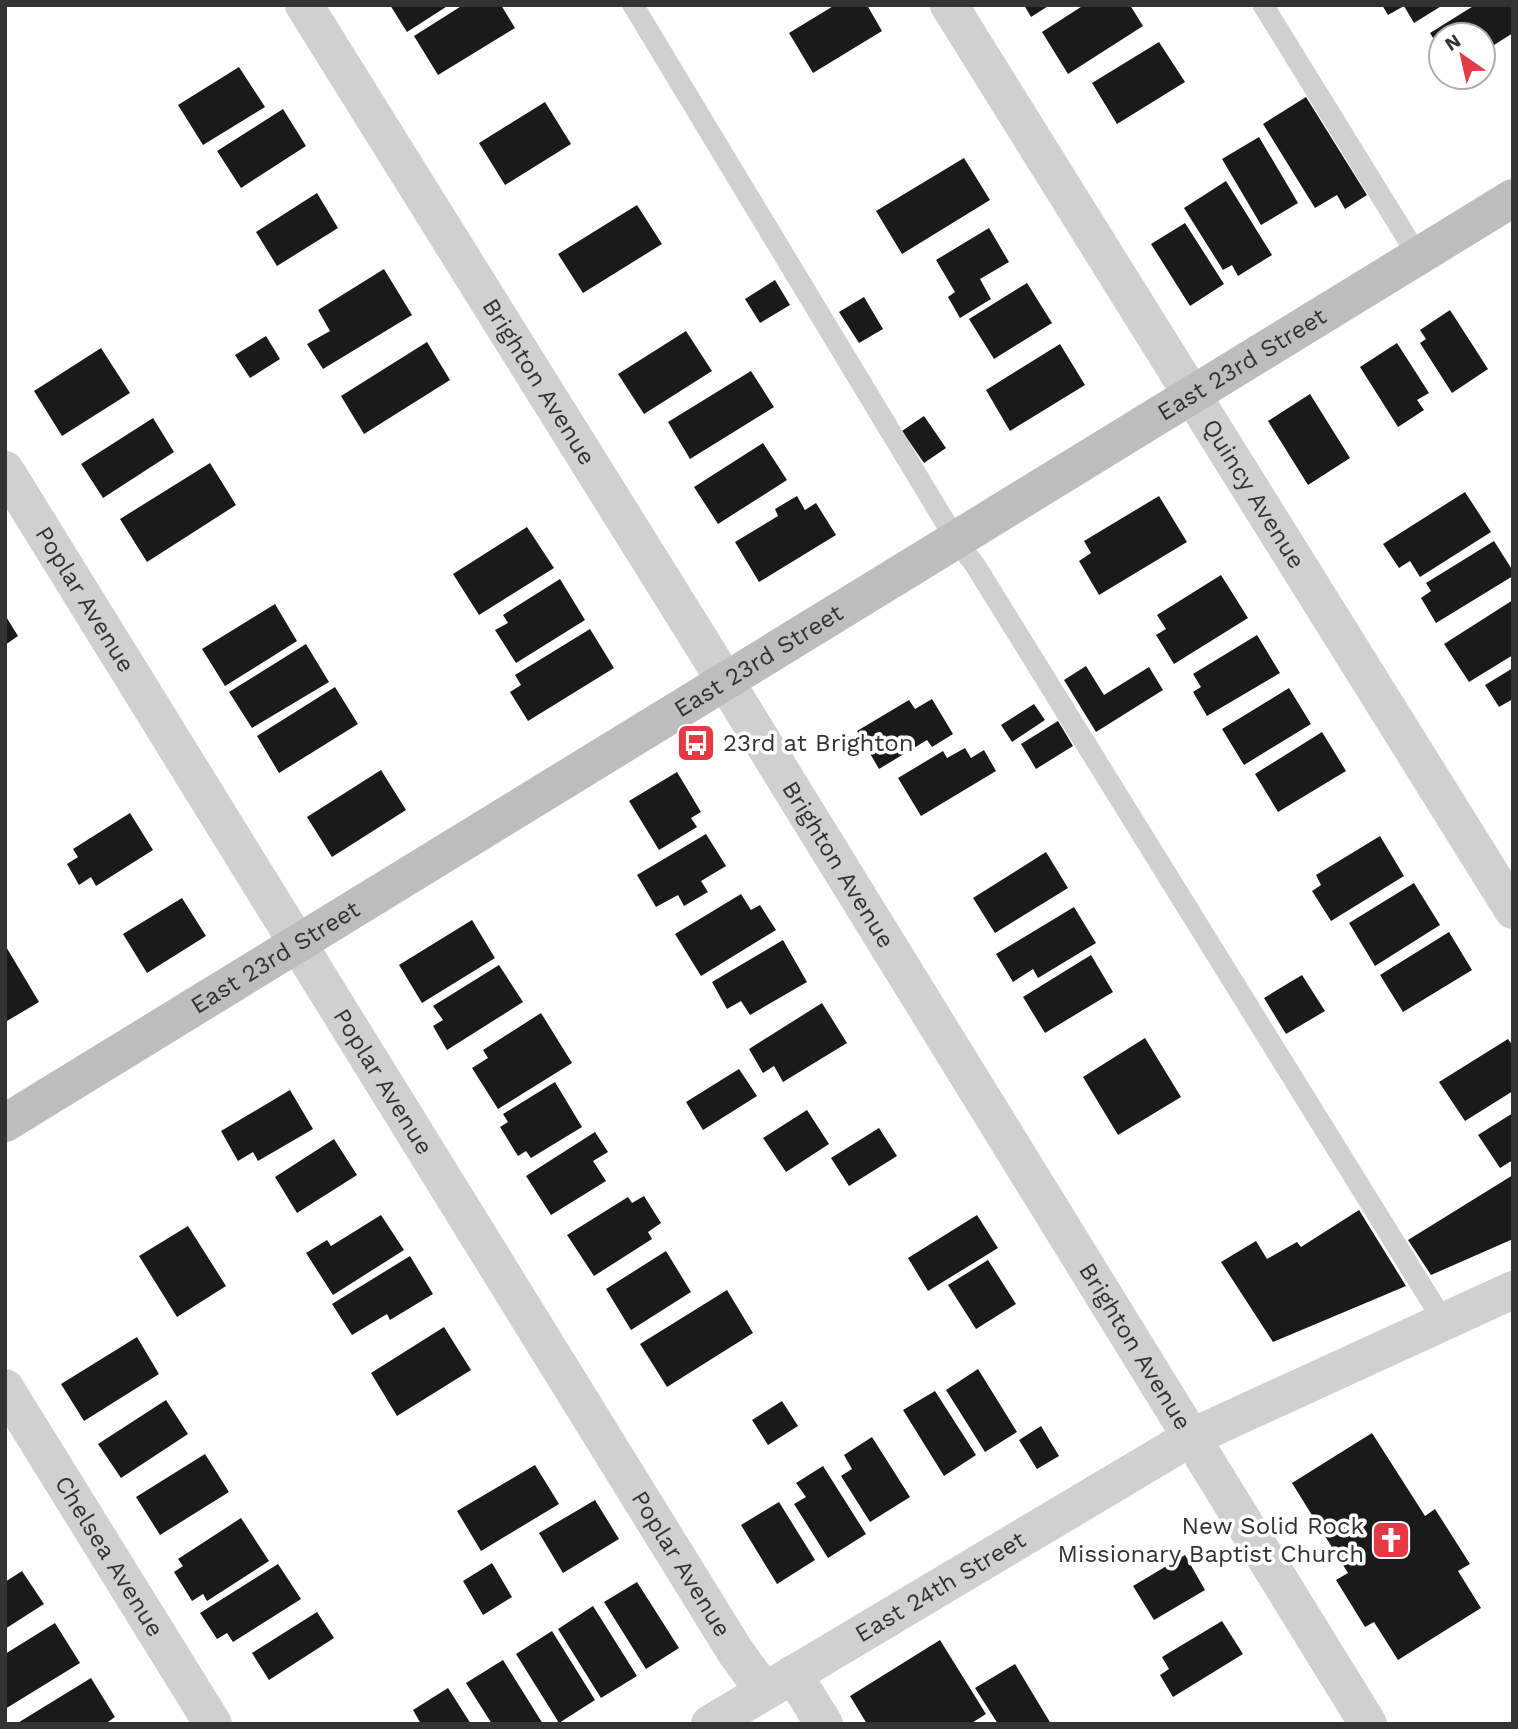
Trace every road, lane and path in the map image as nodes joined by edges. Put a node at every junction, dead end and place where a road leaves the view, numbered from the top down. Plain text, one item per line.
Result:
1 (304, 5) edge
2 (633, 5) edge
3 (949, 5) edge
4 (1263, 5) edge
5 (1513, 198) edge
6 (1418, 256) junction
7 (1191, 395) junction
8 (5, 470) edge
9 (957, 540) junction
10 (725, 682) junction
11 (1513, 910) edge
12 (300, 944) junction
13 (5, 1123) edge
14 (1513, 1290) edge
15 (1444, 1322) junction
16 (5, 1388) edge
17 (1190, 1438) junction
18 (778, 1683) junction
19 (213, 1724) edge
20 (710, 1724) edge
21 (824, 1724) edge
22 (1368, 1724) edge

1 - 10 street, Brighton Avenue
2 - 9 lane
3 - 7 street, Quincy Avenue
4 - 6 lane
5 - 6 main road, East 23rd Street
6 - 7 main road, East 23rd Street
7 - 9 main road, East 23rd Street
7 - 11 street, Quincy Avenue
8 - 12 street, Poplar Avenue
9 - 10 main road, East 23rd Street
9 - 15 lane
10 - 12 main road, East 23rd Street
10 - 17 street, Brighton Avenue
12 - 13 main road, East 23rd Street
12 - 18 street, Poplar Avenue
14 - 15 street, East 24th Street
15 - 17 street, East 24th Street
16 - 19 street, Chelsea Avenue
17 - 18 street, East 24th Street
17 - 22 street, Brighton Avenue
18 - 20 street, East 24th Street
18 - 21 street, Poplar Avenue

